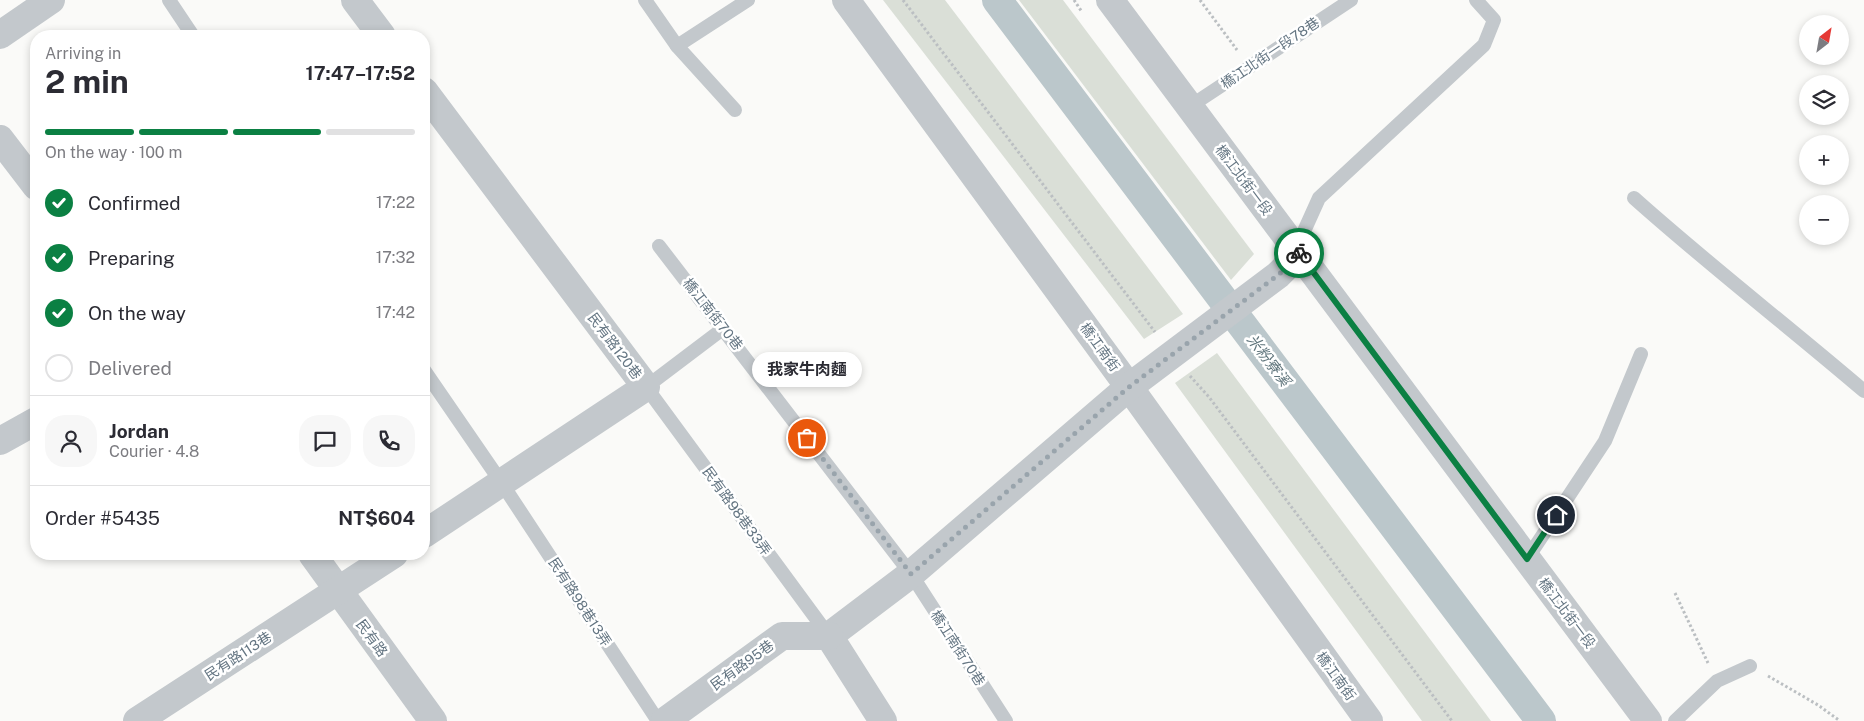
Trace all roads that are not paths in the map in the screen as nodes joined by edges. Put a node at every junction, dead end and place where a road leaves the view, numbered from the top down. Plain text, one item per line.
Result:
1 (51, 0) edge
2 (169, 0) edge
3 (355, 0) edge
4 (645, 0) edge
5 (748, 0) edge
6 (846, 0) edge
7 (1110, 0) edge
8 (1351, 0) edge
9 (1476, 0) edge
10 (189, 30) edge
11 (378, 30) edge
12 (0, 34) edge
13 (677, 46) junction
14 (430, 99) edge
15 (1190, 107) junction
16 (735, 110) dead end
17 (0, 139) edge
18 (30, 178) edge
19 (1634, 198) dead end
20 (659, 246) dead end
21 (1296, 249) junction
22 (724, 328) junction
23 (1641, 354) dead end
24 (430, 379) edge
25 (646, 387) junction
26 (1129, 387) junction
27 (1864, 390) edge
28 (30, 424) edge
29 (0, 441) edge
30 (501, 482) junction
31 (430, 530) edge
32 (1527, 559) junction
33 (316, 560) edge
34 (385, 560) edge
35 (911, 574) junction
36 (338, 591) junction
37 (829, 636) junction
38 (1750, 666) road end
39 (137, 721) edge
40 (433, 721) edge
41 (658, 721) edge
42 (665, 721) edge
43 (883, 721) edge
44 (1006, 721) edge
45 (1368, 721) edge
46 (1648, 721) edge
47 (1675, 721) edge

1 - 12 street
2 - 10 lane
3 - 11 street
4 - 13 lane
5 - 13 lane
6 - 26 street, 橋江南街
7 - 15 street, 橋江北街一段
8 - 15 lane, 橋江北街一段78巷
9 - 21 lane
13 - 16 lane
14 - 25 street, 民有路120巷
15 - 21 street, 橋江北街一段
17 - 18 street
19 - 27 lane
20 - 22 lane, 橋江南街70巷
21 - 26 street
21 - 32 street, 橋江北街一段
22 - 25 lane
22 - 35 lane, 橋江南街70巷
23 - 32 lane
24 - 30 lane, 民有路98巷13弄
25 - 30 street, 民有路120巷
25 - 37 lane, 民有路98巷33弄
26 - 35 street
26 - 45 street, 橋江南街
28 - 29 street
30 - 31 street, 民有路120巷
30 - 41 lane, 民有路98巷13弄
32 - 46 street, 橋江北街一段
33 - 36 street, 民有路
34 - 36 street
35 - 37 street
35 - 44 lane, 橋江南街70巷
36 - 39 street, 民有路113巷
36 - 40 street, 民有路
37 - 42 street, 民有路95巷
37 - 43 street
38 - 47 lane

